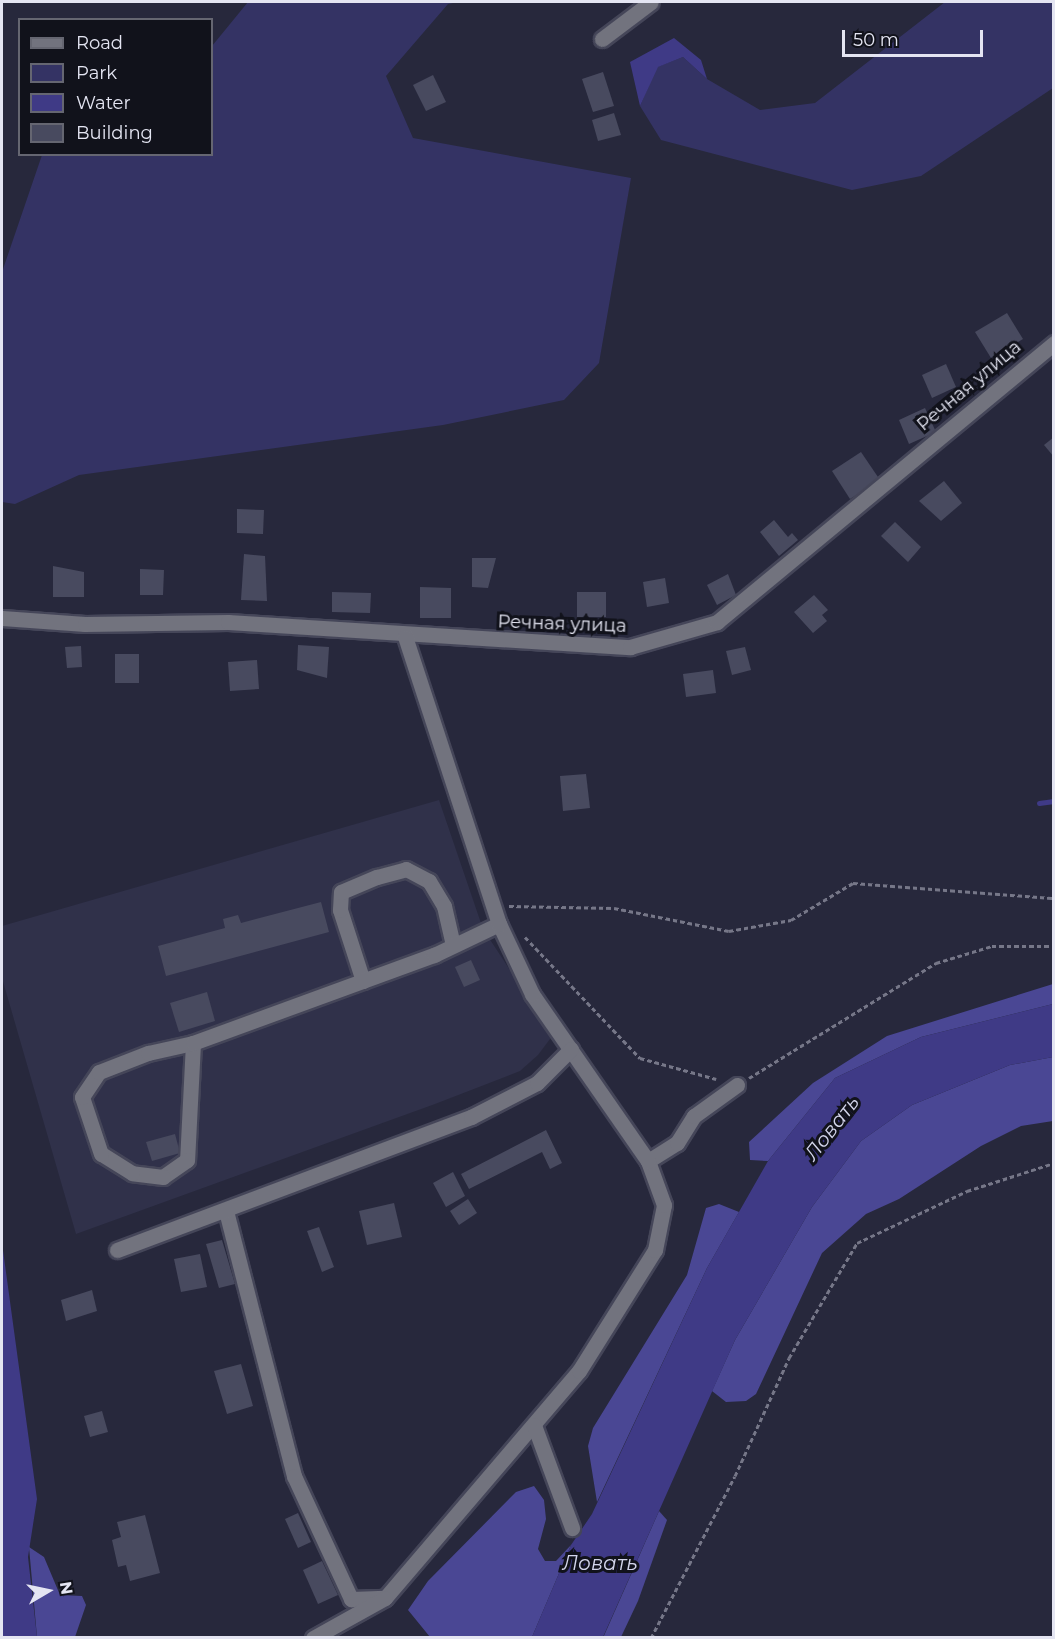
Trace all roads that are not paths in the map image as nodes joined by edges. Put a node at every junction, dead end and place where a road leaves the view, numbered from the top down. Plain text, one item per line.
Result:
1 (651, 2) edge
2 (602, 39) dead end
3 (1053, 343) edge
4 (2, 618) edge
5 (405, 637) junction
6 (499, 924) junction
7 (453, 945) junction
8 (363, 981) junction
9 (193, 1043) junction
10 (571, 1049) junction
11 (737, 1085) road end
12 (648, 1161) junction
13 (226, 1210) junction
14 (117, 1250) dead end
15 (534, 1425) junction
16 (572, 1528) dead end
17 (385, 1599) junction
18 (313, 1638) edge

1 - 2 street
3 - 5 street, Речная улица
4 - 5 street, Речная улица
5 - 6 street
6 - 7 street
6 - 10 street
7 - 8 street
7 - 8 street
8 - 9 street
9 - 9 street
10 - 12 street
10 - 13 street
11 - 12 street
12 - 15 street
13 - 14 street
13 - 17 street
15 - 16 street
15 - 17 street
17 - 18 street

